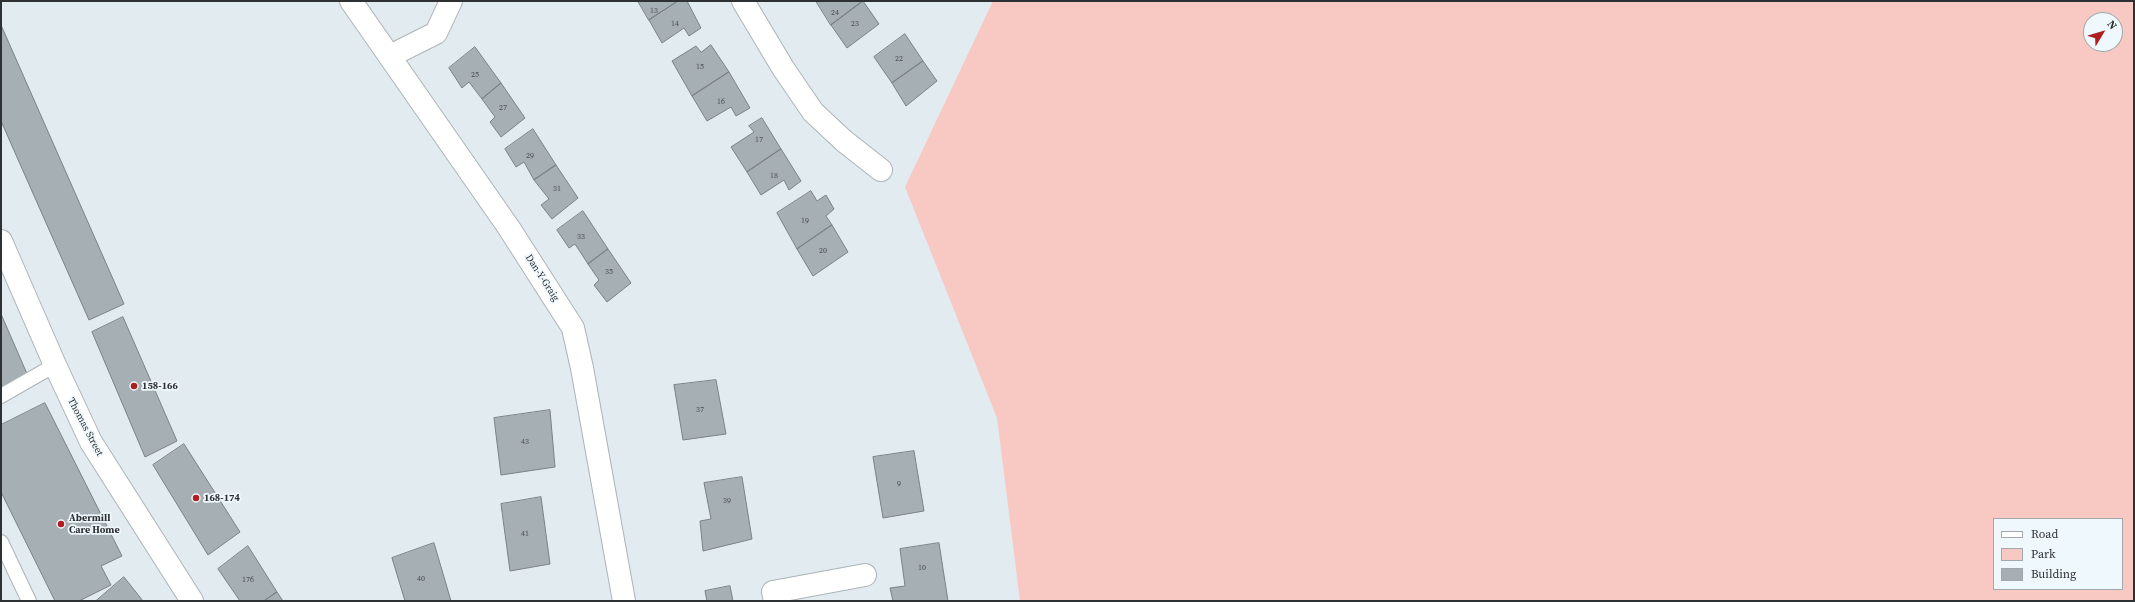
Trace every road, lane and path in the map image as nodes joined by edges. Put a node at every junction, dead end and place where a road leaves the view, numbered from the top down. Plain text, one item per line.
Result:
1 (351, 1) edge
2 (451, 1) edge
3 (743, 1) edge
4 (390, 56) junction
5 (882, 170) dead end
6 (1, 241) edge
7 (55, 366) junction
8 (1, 396) edge
9 (1, 542) edge
10 (865, 574) dead end
11 (29, 601) edge
12 (192, 601) edge
13 (624, 601) edge
14 (775, 601) edge

1 - 4 street, Dan-Y-Graig
2 - 4 street
3 - 5 street
4 - 13 street, Dan-Y-Graig
6 - 7 street, Thomas Street
7 - 8 lane
7 - 12 street, Thomas Street
9 - 11 lane
10 - 14 street

